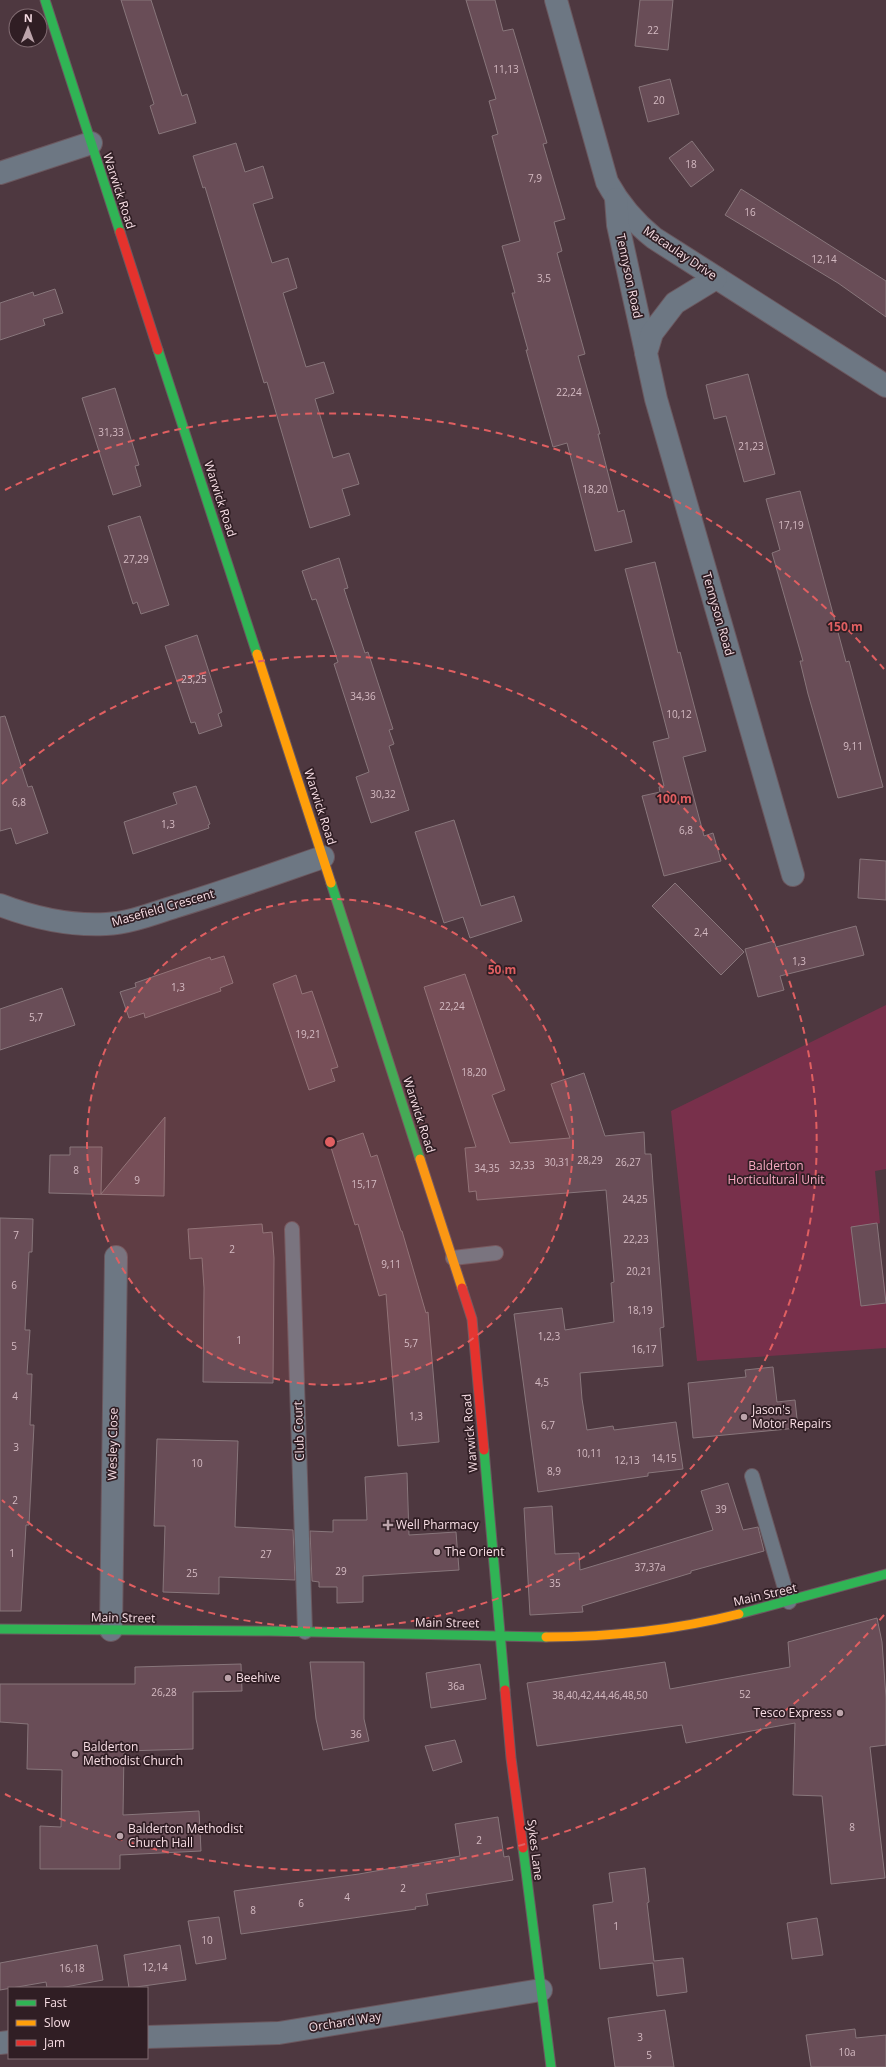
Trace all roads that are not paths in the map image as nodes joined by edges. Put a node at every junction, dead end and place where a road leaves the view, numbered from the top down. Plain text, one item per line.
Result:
1 (44, 0) edge
2 (556, 0) edge
3 (91, 143) junction
4 (0, 173) edge
5 (616, 198) junction
6 (716, 278) junction
7 (646, 353) junction
8 (886, 386) edge
9 (323, 857) junction
10 (793, 875) dead end
11 (0, 905) edge
12 (292, 1229) dead end
13 (496, 1254) dead end
14 (116, 1257) dead end
15 (453, 1258) junction
16 (752, 1476) dead end
17 (886, 1574) edge
18 (789, 1602) junction
19 (0, 1629) edge
20 (110, 1630) junction
21 (305, 1632) junction
22 (499, 1636) junction
23 (541, 1990) junction
24 (148, 2037) edge
25 (552, 2067) edge

1 - 3 street, Warwick Road
2 - 5 street, Macaulay Drive
3 - 4 street
3 - 9 street, Warwick Road
5 - 6 street, Macaulay Drive
5 - 7 street, Tennyson Road
6 - 7 street, Tennyson Road
6 - 8 street, Macaulay Drive
7 - 10 street, Tennyson Road
9 - 11 street, Masefield Crescent
9 - 15 street, Warwick Road
12 - 21 lane, Club Court
13 - 15 lane
14 - 20 street, Wesley Close
15 - 22 street, Warwick Road
16 - 18 lane
17 - 18 street, Main Street
18 - 22 street, Main Street
19 - 20 street, Main Street
20 - 21 street, Main Street
21 - 22 street, Main Street
22 - 23 street, Sykes Lane
23 - 24 street, Orchard Way
23 - 25 street, Sykes Lane

